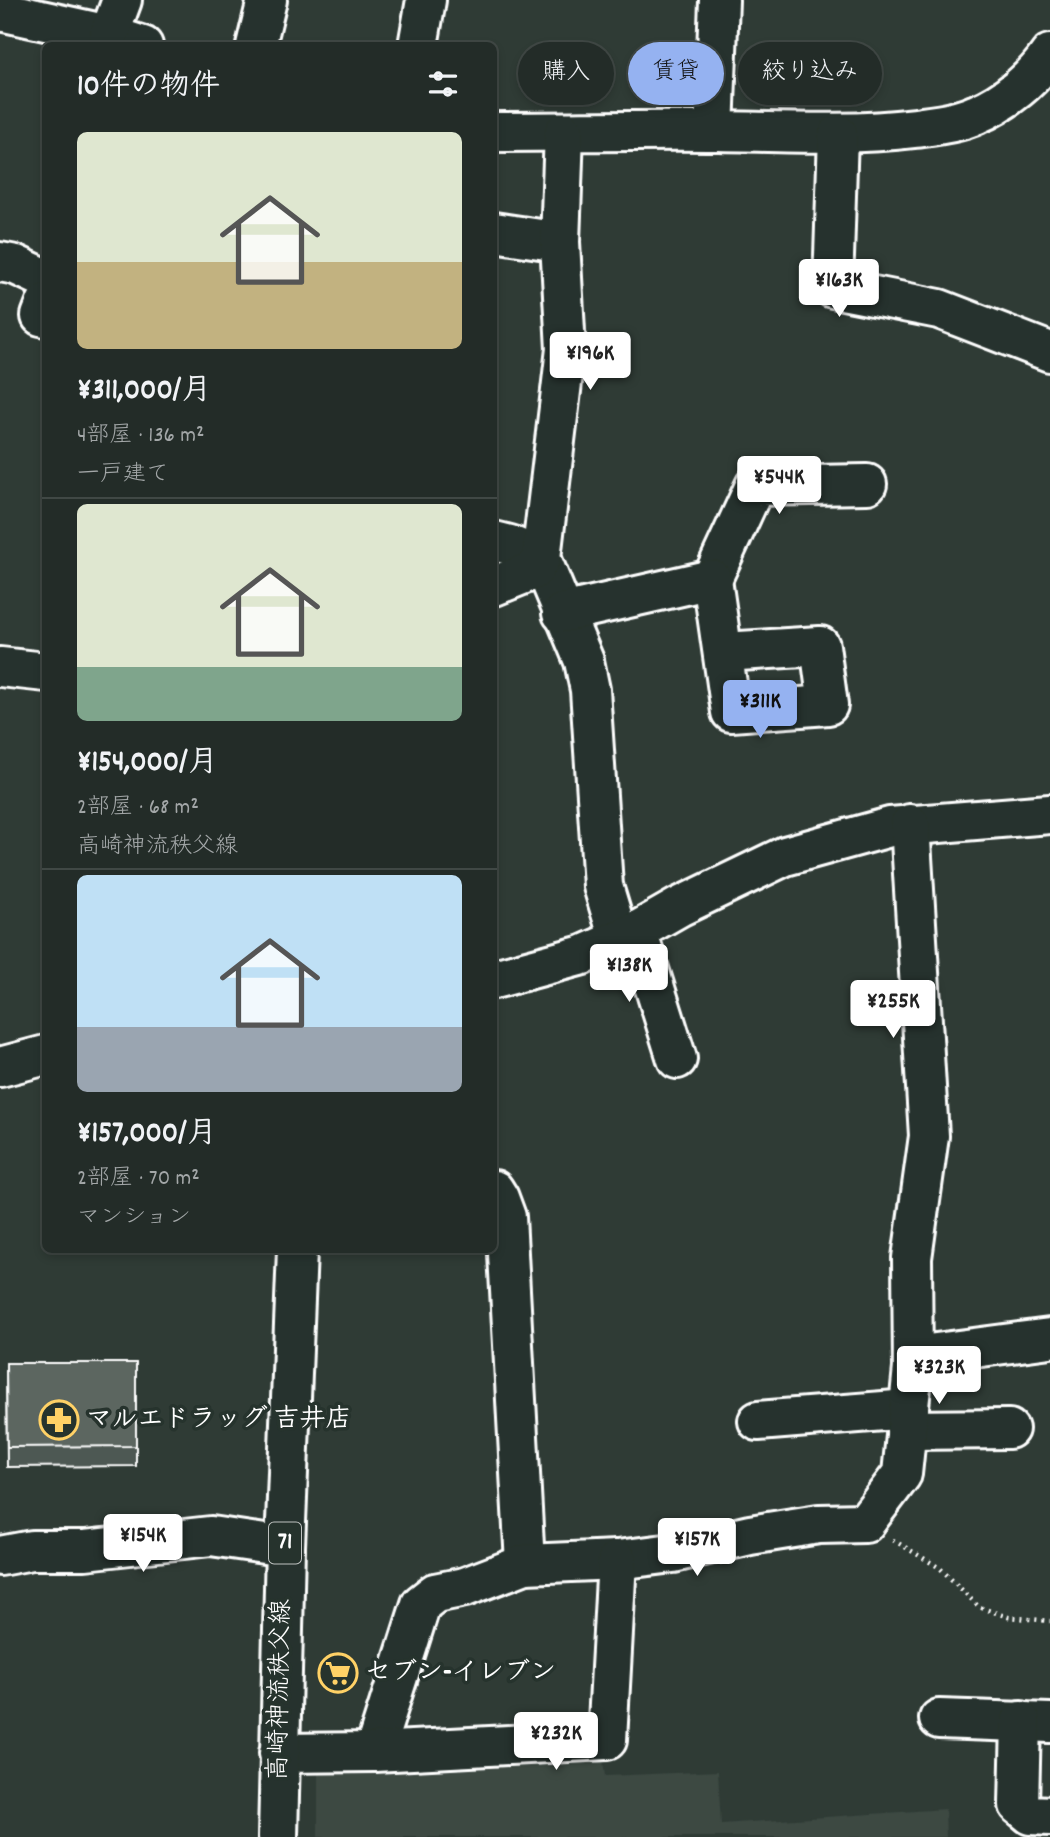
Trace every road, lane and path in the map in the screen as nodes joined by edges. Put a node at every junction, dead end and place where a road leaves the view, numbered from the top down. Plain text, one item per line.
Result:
1 (122, 0) edge
2 (267, 0) edge
3 (426, 0) edge
4 (719, 0) edge
5 (0, 11) edge
6 (126, 40) edge
7 (257, 42) edge
8 (419, 42) edge
9 (1046, 70) edge
10 (714, 131) junction
11 (497, 132) edge
12 (564, 132) junction
13 (838, 134) junction
14 (497, 232) edge
15 (560, 242) junction
16 (0, 262) edge
17 (42, 277) edge
18 (1050, 352) edge
19 (867, 484) dead end
20 (497, 542) edge
21 (541, 558) junction
22 (712, 579) junction
23 (497, 585) edge
24 (562, 613) junction
25 (723, 652) dead end
26 (0, 667) edge
27 (42, 672) edge
28 (1050, 814) edge
29 (910, 824) junction
30 (628, 935) junction
31 (497, 978) edge
32 (42, 1056) edge
33 (677, 1059) dead end
34 (0, 1066) edge
35 (497, 1195) edge
36 (297, 1253) edge
37 (1050, 1338) edge
38 (912, 1356) junction
39 (907, 1419) junction
40 (758, 1421) dead end
41 (1009, 1429) dead end
42 (865, 1523) junction
43 (285, 1547) junction
44 (0, 1556) edge
45 (617, 1560) junction
46 (525, 1564) junction
47 (1050, 1621) edge
48 (939, 1719) dead end
49 (1035, 1722) edge
50 (374, 1752) junction
51 (279, 1753) junction
52 (1050, 1816) edge
53 (278, 1837) edge

1 - 6 street
2 - 7 street
3 - 8 street
4 - 10 street
5 - 6 street
9 - 13 street
10 - 12 street
10 - 13 street
11 - 12 street
12 - 15 street
13 - 18 street
14 - 15 street
15 - 21 street
16 - 17 street
19 - 22 street
20 - 21 street
21 - 23 street
21 - 24 street
22 - 24 street
22 - 25 street
24 - 30 street
26 - 27 street
28 - 29 street
29 - 30 street
29 - 38 street
30 - 31 street
30 - 33 street
32 - 34 street
35 - 46 street
36 - 43 street, 高崎神流秩父線 / 71
37 - 38 street
38 - 39 street
39 - 40 street
39 - 41 street
39 - 42 street
42 - 45 street
42 - 47 path
43 - 44 street
43 - 51 street, 高崎神流秩父線 / 71
45 - 46 street
45 - 50 street
46 - 50 street
48 - 49 street
49 - 52 street
50 - 51 street
51 - 53 street, 高崎神流秩父線 / 71

